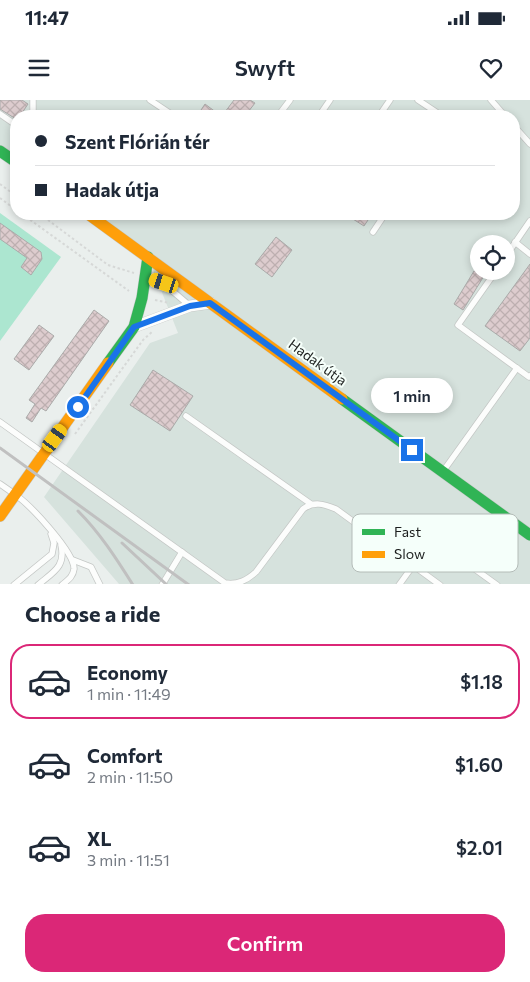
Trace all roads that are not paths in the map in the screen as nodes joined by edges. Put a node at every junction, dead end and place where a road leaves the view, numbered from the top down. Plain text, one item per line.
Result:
1 (150, 100) edge
2 (418, 100) edge
3 (491, 100) edge
4 (165, 110) edge
5 (433, 110) edge
6 (500, 110) edge
7 (520, 133) edge
8 (530, 144) edge
9 (96, 220) edge
10 (381, 220) edge
11 (530, 222) edge
12 (373, 232) dead end
13 (516, 242) joint
14 (530, 254) edge
15 (148, 257) junction
16 (145, 277) junction
17 (490, 280) edge
18 (210, 303) junction
19 (190, 306) junction
20 (134, 327) junction
21 (517, 368) junction
22 (530, 376) edge
23 (186, 416) dead end
24 (0, 422) edge
25 (44, 454) junction
26 (442, 472) junction
27 (0, 484) edge
28 (15, 494) junction
29 (311, 504) junction
30 (501, 514) edge
31 (0, 516) edge
32 (352, 521) edge
33 (518, 526) edge
34 (51, 531) junction
35 (530, 535) edge
36 (61, 542) junction
37 (182, 552) junction
38 (73, 560) junction
39 (408, 572) edge
40 (423, 572) edge
41 (480, 572) edge
42 (14, 584) edge
43 (38, 584) edge
44 (62, 584) edge
45 (100, 584) edge
46 (162, 584) edge
47 (399, 584) edge
48 (440, 584) edge
49 (497, 584) edge

1 - 4 lane
2 - 5 lane
3 - 6 lane
7 - 8 lane
9 - 15 main road, Hadak útja
10 - 12 lane
11 - 13 lane
13 - 14 lane
15 - 16 main road
15 - 18 main road, Hadak útja
16 - 19 lane
16 - 20 main road
17 - 21 lane
18 - 19 street
18 - 26 main road, Hadak útja
19 - 20 street
20 - 25 main road
21 - 22 lane
21 - 26 lane
23 - 29 lane
24 - 25 lane
25 - 28 main road
25 - 37 lane
26 - 30 main road, Hadak útja
27 - 28 lane
28 - 31 main road
28 - 34 lane
29 - 32 lane
29 - 37 lane
33 - 35 main road, Hadak útja
34 - 36 lane
34 - 42 lane
36 - 38 lane
36 - 43 lane
37 - 46 lane
38 - 44 lane
38 - 45 lane
39 - 47 lane
40 - 48 lane
41 - 49 lane

